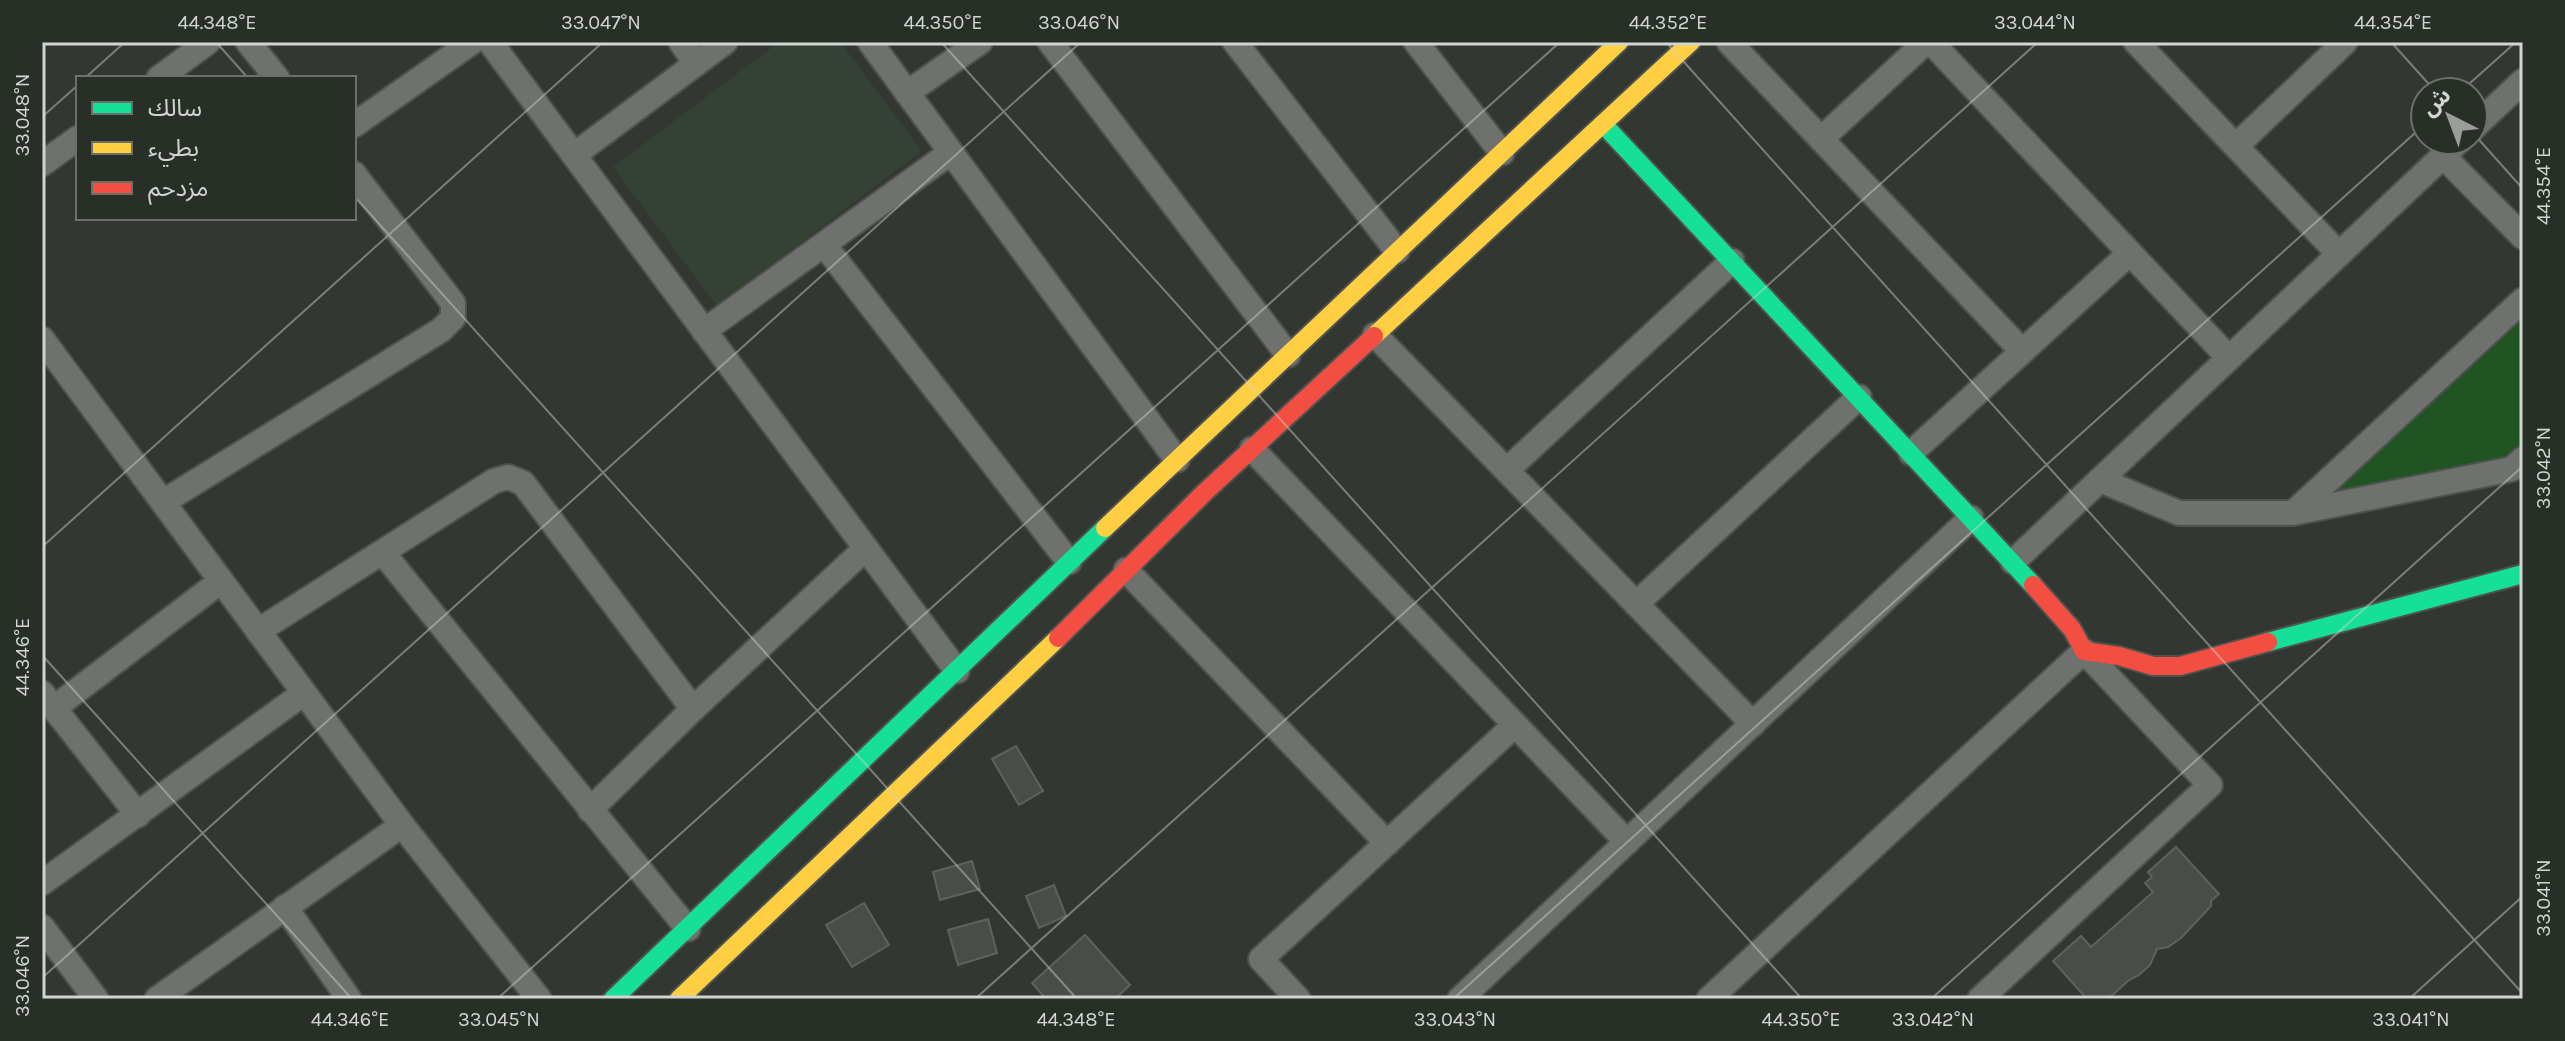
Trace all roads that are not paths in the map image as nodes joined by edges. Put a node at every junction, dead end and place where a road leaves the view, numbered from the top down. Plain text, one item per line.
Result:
1 (208, 42) edge
2 (248, 42) edge
3 (472, 42) edge
4 (490, 42) edge
5 (681, 42) edge
6 (725, 42) edge
7 (870, 42) edge
8 (980, 42) edge
9 (1050, 42) edge
10 (1235, 42) edge
11 (1416, 42) edge
12 (1619, 42) edge
13 (1691, 42) edge
14 (1729, 42) edge
15 (1928, 42) edge
16 (2136, 42) edge
17 (2336, 45) edge
18 (696, 64) junction
19 (162, 76) edge
20 (275, 76) edge
21 (2523, 81) edge
22 (907, 93) junction
23 (2489, 113) edge
24 (356, 124) edge
25 (1604, 125) junction
26 (76, 139) edge
27 (1821, 139) junction
28 (2236, 146) junction
29 (950, 153) junction
30 (1502, 153) junction
31 (574, 155) junction
32 (2443, 156) edge
33 (2458, 156) edge
34 (44, 160) edge
35 (356, 177) edge
36 (2523, 237) edge
37 (825, 246) junction
38 (1397, 251) junction
39 (2130, 253) junction
40 (2339, 254) junction
41 (1732, 261) junction
42 (2523, 300) edge
43 (704, 331) junction
44 (1375, 335) junction
45 (42, 339) edge
46 (2022, 351) junction
47 (1288, 355) junction
48 (2229, 358) junction
49 (50, 367) edge
50 (1859, 397) junction
51 (1252, 449) junction
52 (1911, 453) junction
53 (2523, 459) edge
54 (1177, 460) junction
55 (1507, 470) junction
56 (2100, 480) junction
57 (163, 502) junction
58 (2293, 513) junction
59 (1971, 518) junction
60 (865, 549) junction
61 (383, 553) junction
62 (1069, 562) junction
63 (2013, 562) junction
64 (1126, 570) junction
65 (2523, 574) edge
66 (221, 581) junction
67 (1636, 604) junction
68 (258, 631) junction
69 (2084, 651) junction
70 (970, 680) junction
71 (1009, 687) junction
72 (304, 693) junction
73 (48, 700) edge
74 (693, 709) junction
75 (1753, 724) junction
76 (1515, 725) junction
77 (590, 810) junction
78 (138, 815) junction
79 (402, 825) junction
80 (1627, 842) junction
81 (1387, 843) junction
82 (42, 883) edge
83 (285, 907) junction
84 (42, 927) edge
85 (688, 929) junction
86 (96, 999) edge
87 (157, 999) edge
88 (349, 999) edge
89 (539, 999) edge
90 (613, 999) edge
91 (679, 999) edge
92 (1298, 999) edge
93 (1460, 999) edge
94 (1709, 999) edge
95 (1980, 999) edge

1 - 19 street
2 - 20 street
3 - 24 street
4 - 31 street
5 - 18 street
6 - 18 street
7 - 22 street
8 - 22 street
9 - 47 street
10 - 38 street
11 - 30 street
12 - 30 street
13 - 25 street
14 - 27 street
15 - 27 street
15 - 39 street
16 - 28 street
17 - 28 street
18 - 31 street
21 - 23 street
22 - 29 street
25 - 41 street
25 - 44 street
26 - 34 street
27 - 46 street
28 - 40 street
29 - 37 street
29 - 54 street
30 - 38 street
31 - 43 street
32 - 40 street
33 - 36 street
35 - 57 street
37 - 43 street
37 - 62 street
38 - 47 street
39 - 46 street
39 - 48 street
40 - 48 street
41 - 50 street
41 - 55 street
42 - 58 street
43 - 60 street
44 - 51 street
44 - 55 street
45 - 49 street
46 - 52 street
47 - 54 street
48 - 56 street
49 - 57 street
50 - 52 street
50 - 67 street
51 - 64 street
51 - 76 street
52 - 59 street
53 - 58 street
54 - 62 street
55 - 67 street
56 - 58 street
56 - 63 street
57 - 66 street
59 - 63 street
59 - 75 street
60 - 70 street
60 - 74 street
61 - 68 street
61 - 74 street
61 - 77 street
62 - 70 street
63 - 69 street
64 - 71 street
64 - 81 street
65 - 69 street
66 - 68 street
66 - 73 street
67 - 75 street
68 - 72 street
69 - 94 street
69 - 95 street
70 - 71 street
70 - 85 street
71 - 91 street
72 - 78 street
72 - 79 street
73 - 78 street
74 - 77 street
75 - 80 street
76 - 80 street
76 - 81 street
77 - 85 street
78 - 82 street
79 - 83 street
79 - 89 street
80 - 93 street
81 - 92 street
83 - 87 street
83 - 88 street
84 - 86 street
85 - 90 street

